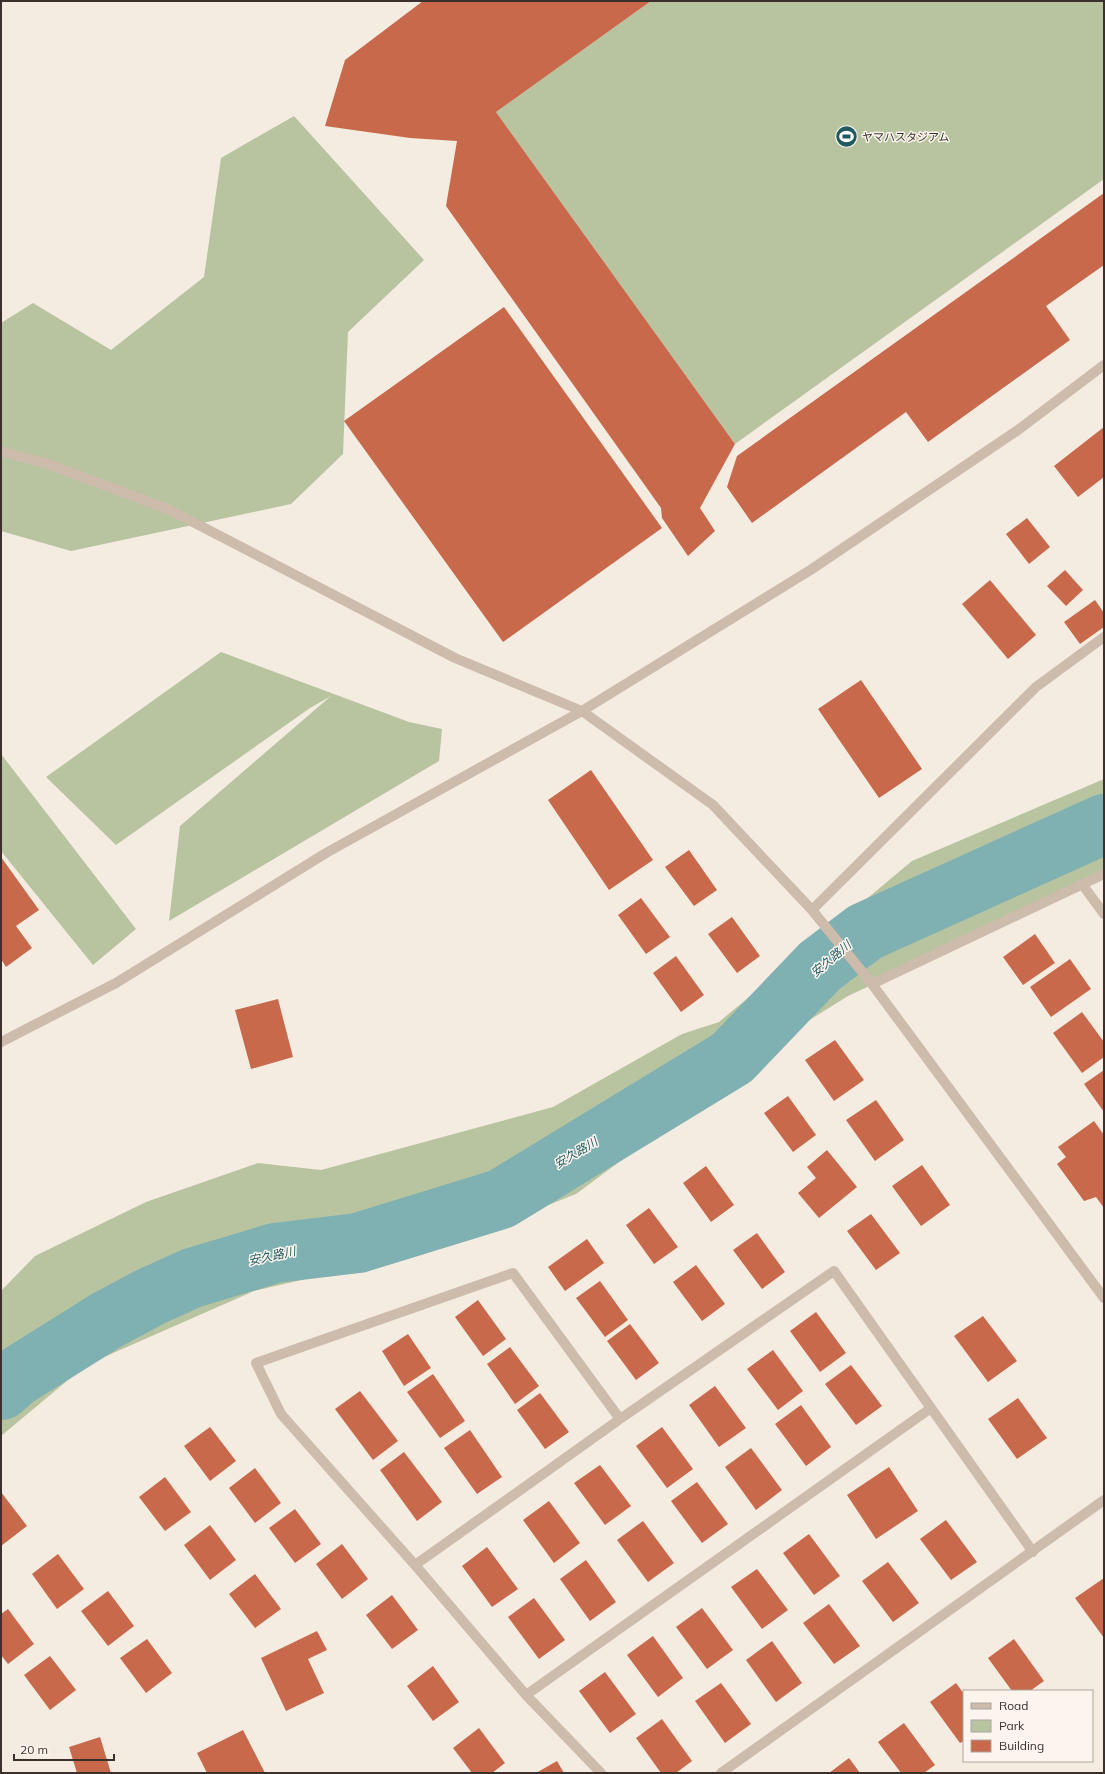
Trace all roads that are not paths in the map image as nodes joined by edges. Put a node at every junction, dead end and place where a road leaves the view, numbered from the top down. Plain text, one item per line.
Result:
1 (1104, 365) edge
2 (1, 451) edge
3 (1104, 637) edge
4 (582, 711) junction
5 (1104, 874) edge
6 (1082, 884) junction
7 (812, 910) junction
8 (1104, 914) edge
9 (872, 984) junction
10 (1, 1042) edge
11 (1104, 1298) edge
12 (931, 1408) junction
13 (620, 1419) junction
14 (1104, 1500) edge
15 (1033, 1552) junction
16 (415, 1565) junction
17 (526, 1695) junction
18 (601, 1773) edge
19 (721, 1773) edge

1 - 4 street
2 - 4 street
3 - 7 street
4 - 7 street
4 - 10 street
5 - 6 street
6 - 8 street
6 - 9 street
7 - 9 street
9 - 11 street
12 - 13 street
12 - 15 street
12 - 17 street
13 - 16 street
13 - 16 street
14 - 15 street
15 - 19 street
16 - 17 street
17 - 18 street

